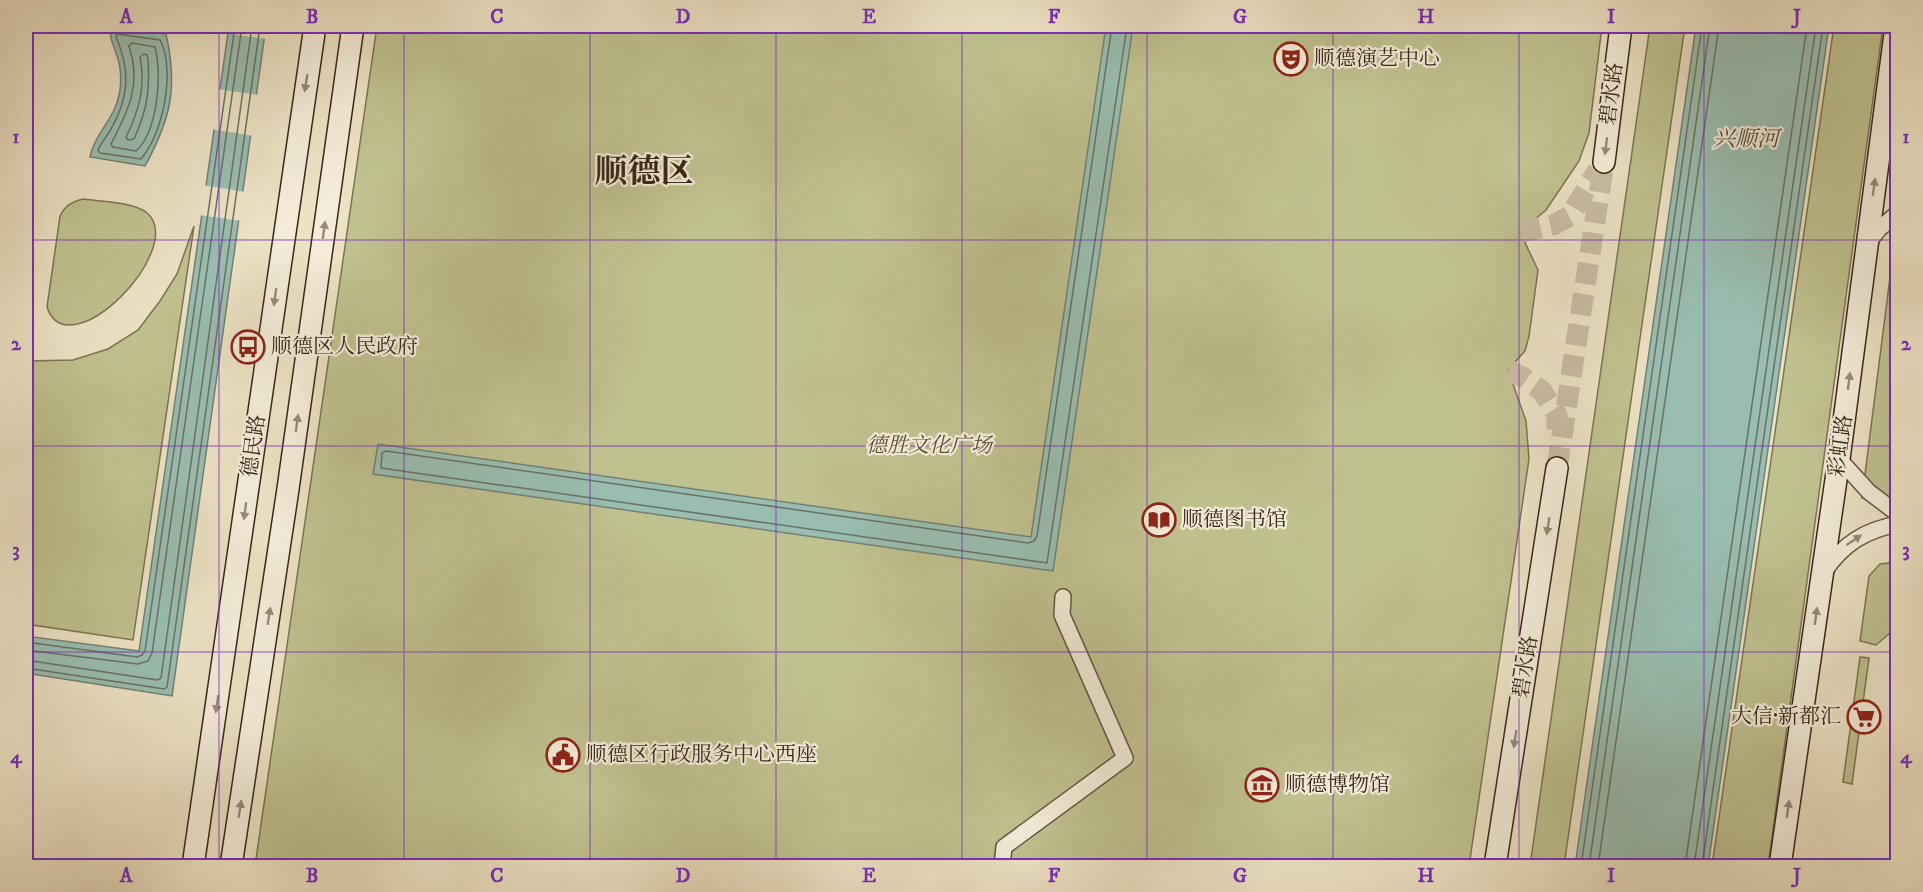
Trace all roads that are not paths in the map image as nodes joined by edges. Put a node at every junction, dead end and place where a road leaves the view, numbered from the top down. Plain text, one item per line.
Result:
1 (315, 26) edge
2 (352, 26) edge
3 (1621, 26) edge
4 (1896, 26) edge
5 (1884, 112) junction
6 (1898, 136) edge
7 (1604, 162) tunnel mouth
8 (1898, 213) edge
9 (1866, 246) junction
10 (1839, 459) junction
11 (1557, 468) tunnel mouth
12 (1898, 514) edge
13 (1898, 524) edge
14 (1822, 574) junction
15 (1063, 597) dead end
16 (194, 867) edge
17 (231, 867) edge
18 (1002, 867) edge
19 (1495, 867) edge
20 (1780, 867) edge

1 -> 16 main road, 德民路
17 -> 2 main road
3 -> 7 main road, 碧水路
4 - 5 main road, 彩虹路
5 - 6 street
9 -> 5 main road, 彩虹路
8 - 9 street
10 -> 9 main road, 彩虹路
10 - 12 street
10 - 14 main road, 彩虹路
11 -> 19 main road, 碧水路
14 -> 13 street
20 -> 14 main road, 彩虹路
15 - 18 street

